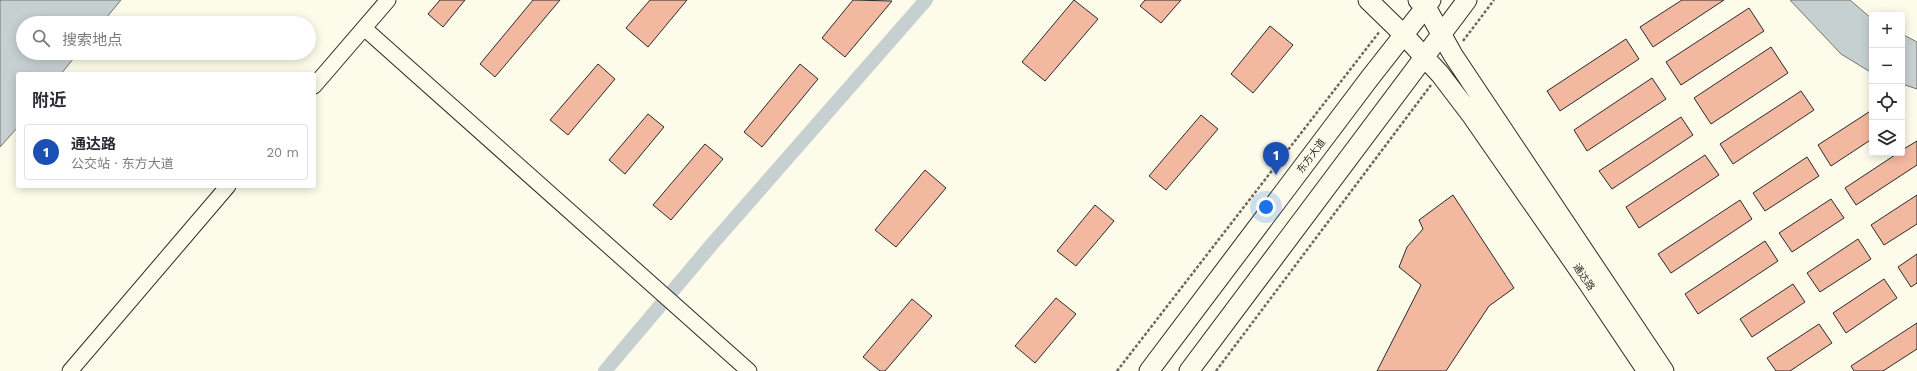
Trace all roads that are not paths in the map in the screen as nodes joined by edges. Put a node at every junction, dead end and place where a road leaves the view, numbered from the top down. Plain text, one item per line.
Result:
1 (388, 0) edge
2 (1368, 0) edge
3 (1467, 0) edge
4 (1425, 2) edge
5 (364, 28) junction
6 (1403, 34) junction
7 (1440, 34) junction
8 (1423, 57) junction
9 (316, 84) edge
10 (226, 188) edge
11 (70, 371) edge
12 (749, 371) edge
13 (1149, 371) edge
14 (1189, 371) edge
15 (1647, 371) edge
16 (1664, 371) edge

1 - 5 street
2 - 6 main road, 通达路
3 - 7 main road
4 - 6 main road, 东方大道
4 - 7 main road, 通达路
5 - 9 street
5 - 12 street
6 - 8 main road, 通达路
6 - 13 main road, 东方大道
7 - 8 main road
7 - 16 main road, 通达路
8 - 14 main road
8 - 15 main road, 通达路
10 - 11 street

